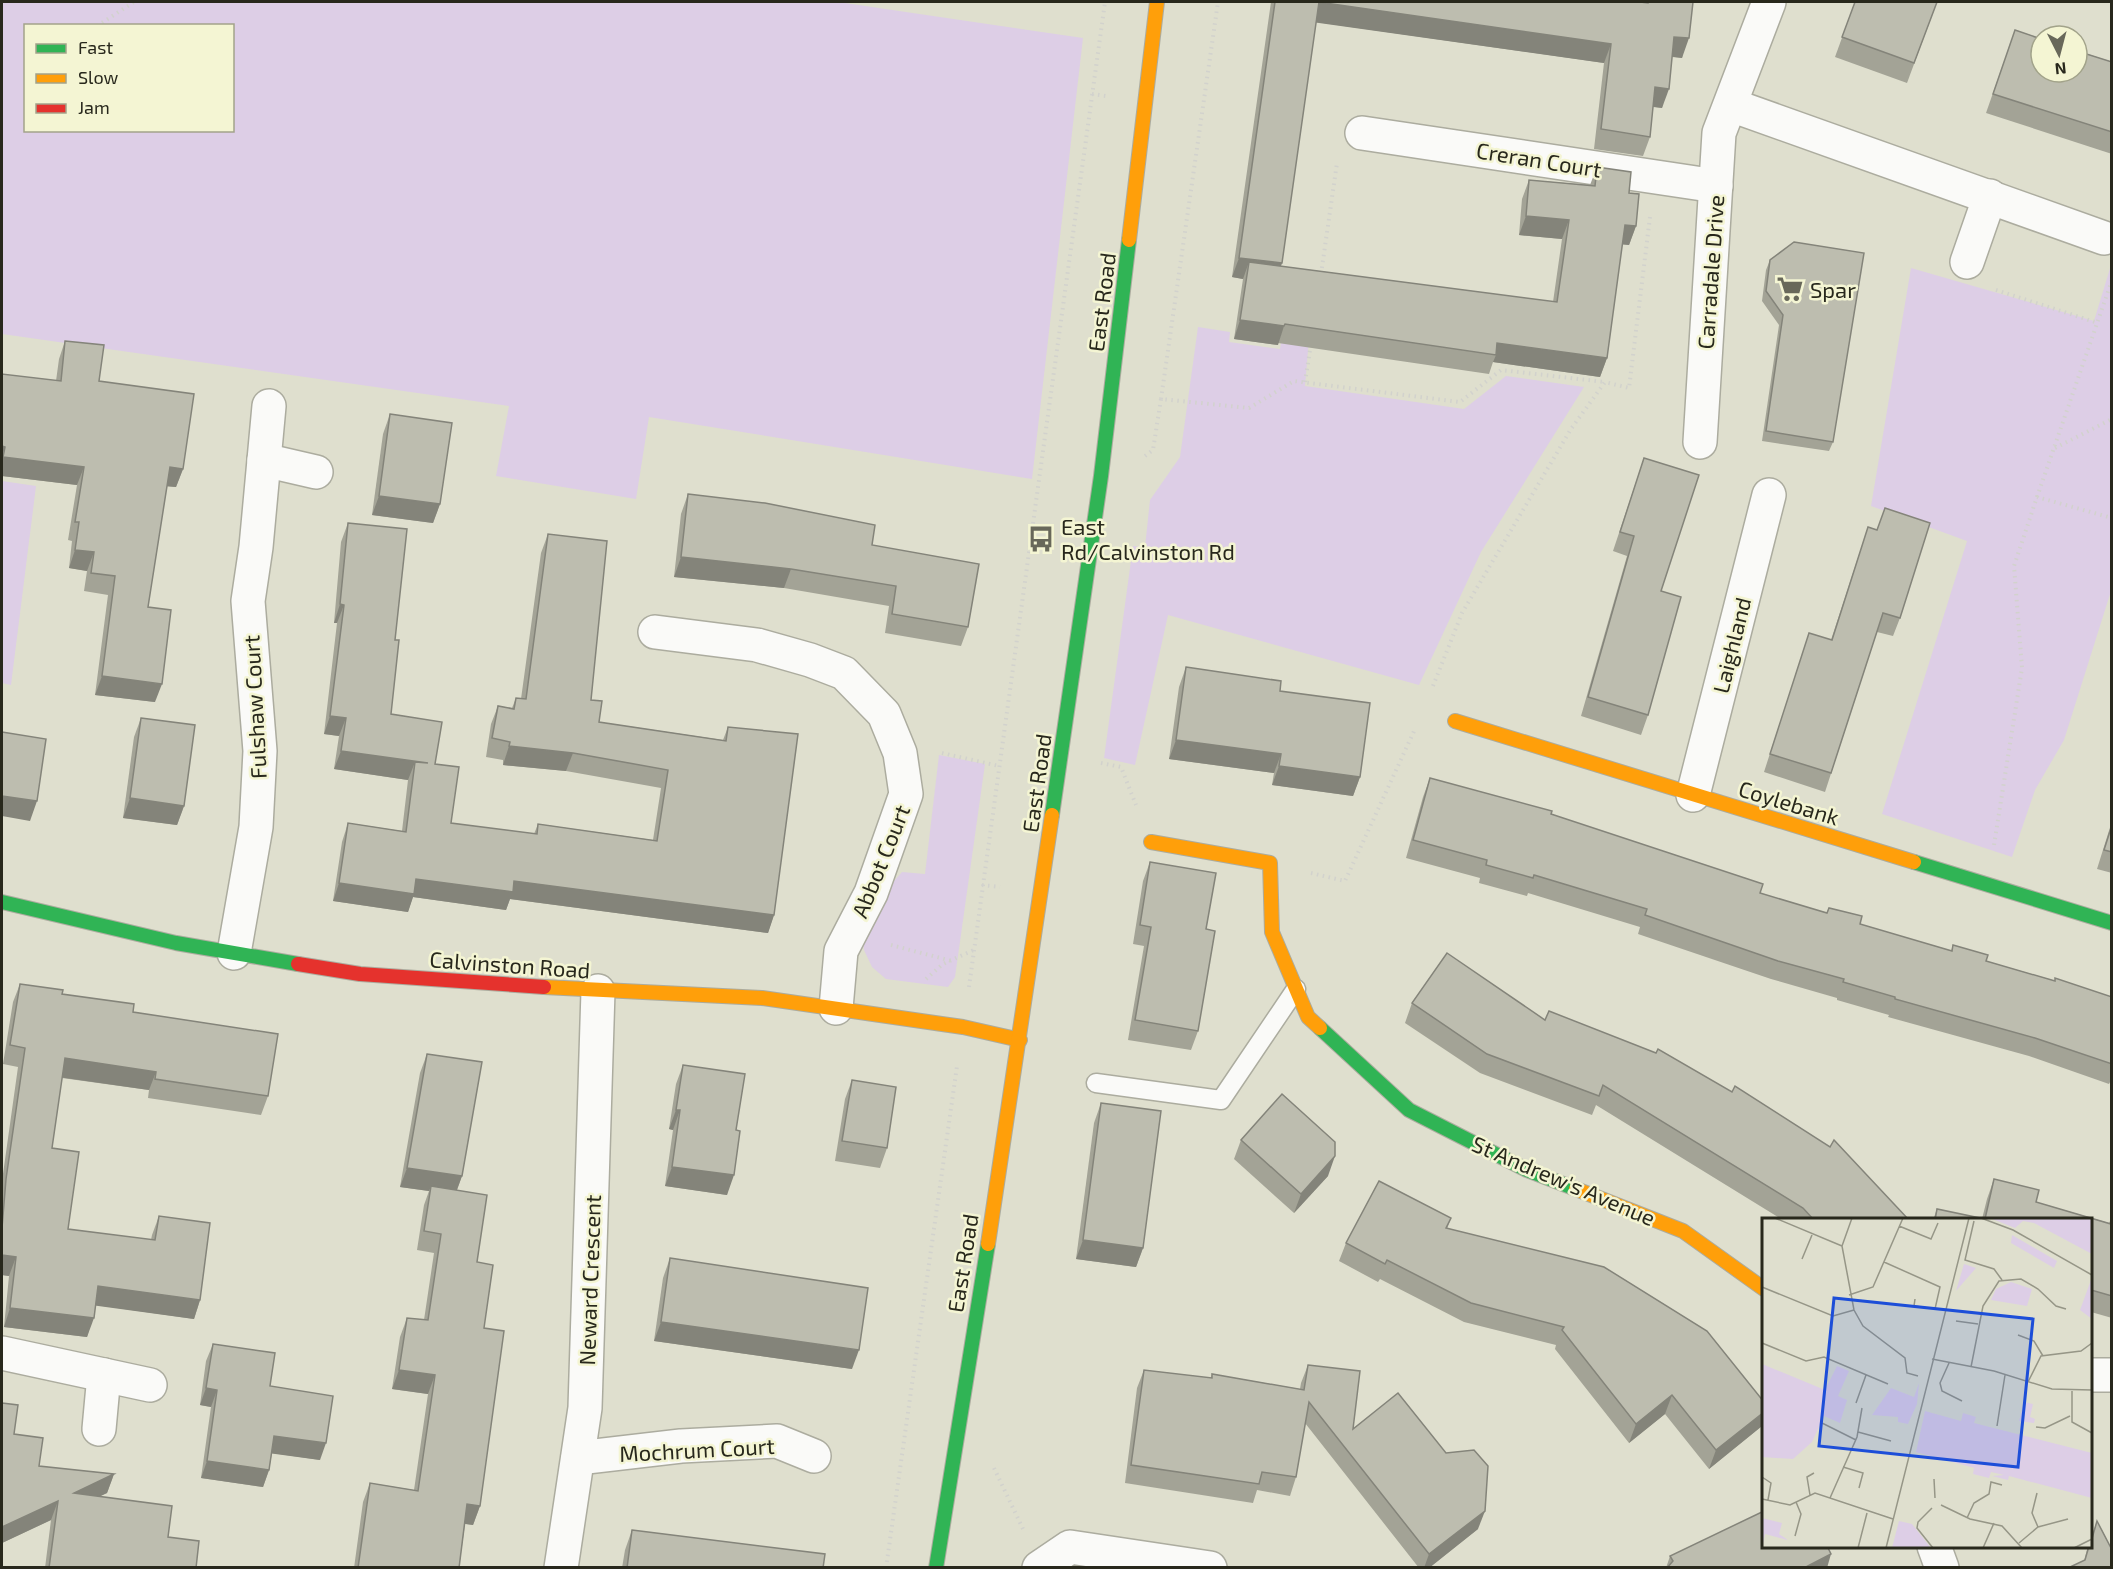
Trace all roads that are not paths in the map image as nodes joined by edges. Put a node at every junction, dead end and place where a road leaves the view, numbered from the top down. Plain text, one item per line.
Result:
1 (1157, 2) edge
2 (1768, 2) edge
3 (1731, 105) junction
4 (1362, 133) road end
5 (1716, 186) junction
6 (1990, 196) junction
7 (2104, 238) dead end
8 (1967, 262) road end
9 (269, 406) dead end
10 (1700, 442) dead end
11 (264, 460) junction
12 (316, 472) dead end
13 (1769, 495) dead end
14 (655, 632) dead end
15 (1455, 722) dead end
16 (1693, 795) junction
17 (1151, 842) road end
18 (2, 902) edge
19 (2112, 923) edge
20 (234, 953) junction
21 (1296, 989) junction
22 (598, 991) junction
23 (836, 1008) junction
24 (1020, 1040) junction
25 (1096, 1083) dead end
26 (1762, 1288) edge
27 (2, 1353) edge
28 (2092, 1375) edge
29 (2112, 1375) edge
30 (104, 1376) junction
31 (150, 1385) dead end
32 (99, 1429) dead end
33 (814, 1456) dead end
34 (578, 1458) junction
35 (1935, 1548) edge
36 (1039, 1566) edge
37 (561, 1568) edge
38 (936, 1568) edge
39 (1210, 1568) edge
40 (1942, 1568) edge

1 - 24 street, East Road
2 - 3 street, Carradale Drive
3 - 5 street, Carradale Drive
3 - 6 street
4 - 5 street, Creran Court
5 - 10 street, Carradale Drive
6 - 7 street
6 - 8 street
9 - 11 street, Fulshaw Court
11 - 12 street
11 - 20 street, Fulshaw Court
13 - 16 street, Laighland
14 - 23 street, Abbot Court
15 - 16 street, Coylebank
16 - 19 street, Coylebank
17 - 21 street, St Andrew's Avenue
18 - 20 street, Calvinston Road
20 - 22 street, Calvinston Road
21 - 25 lane
21 - 26 street, St Andrew's Avenue
22 - 23 street, Calvinston Road
22 - 34 street, Neward Crescent
23 - 24 street, Calvinston Road
24 - 38 street, East Road
27 - 30 street
28 - 29 street
30 - 31 street
30 - 32 street
33 - 34 street, Mochrum Court
34 - 37 street, Neward Crescent
35 - 40 street
36 - 39 street

